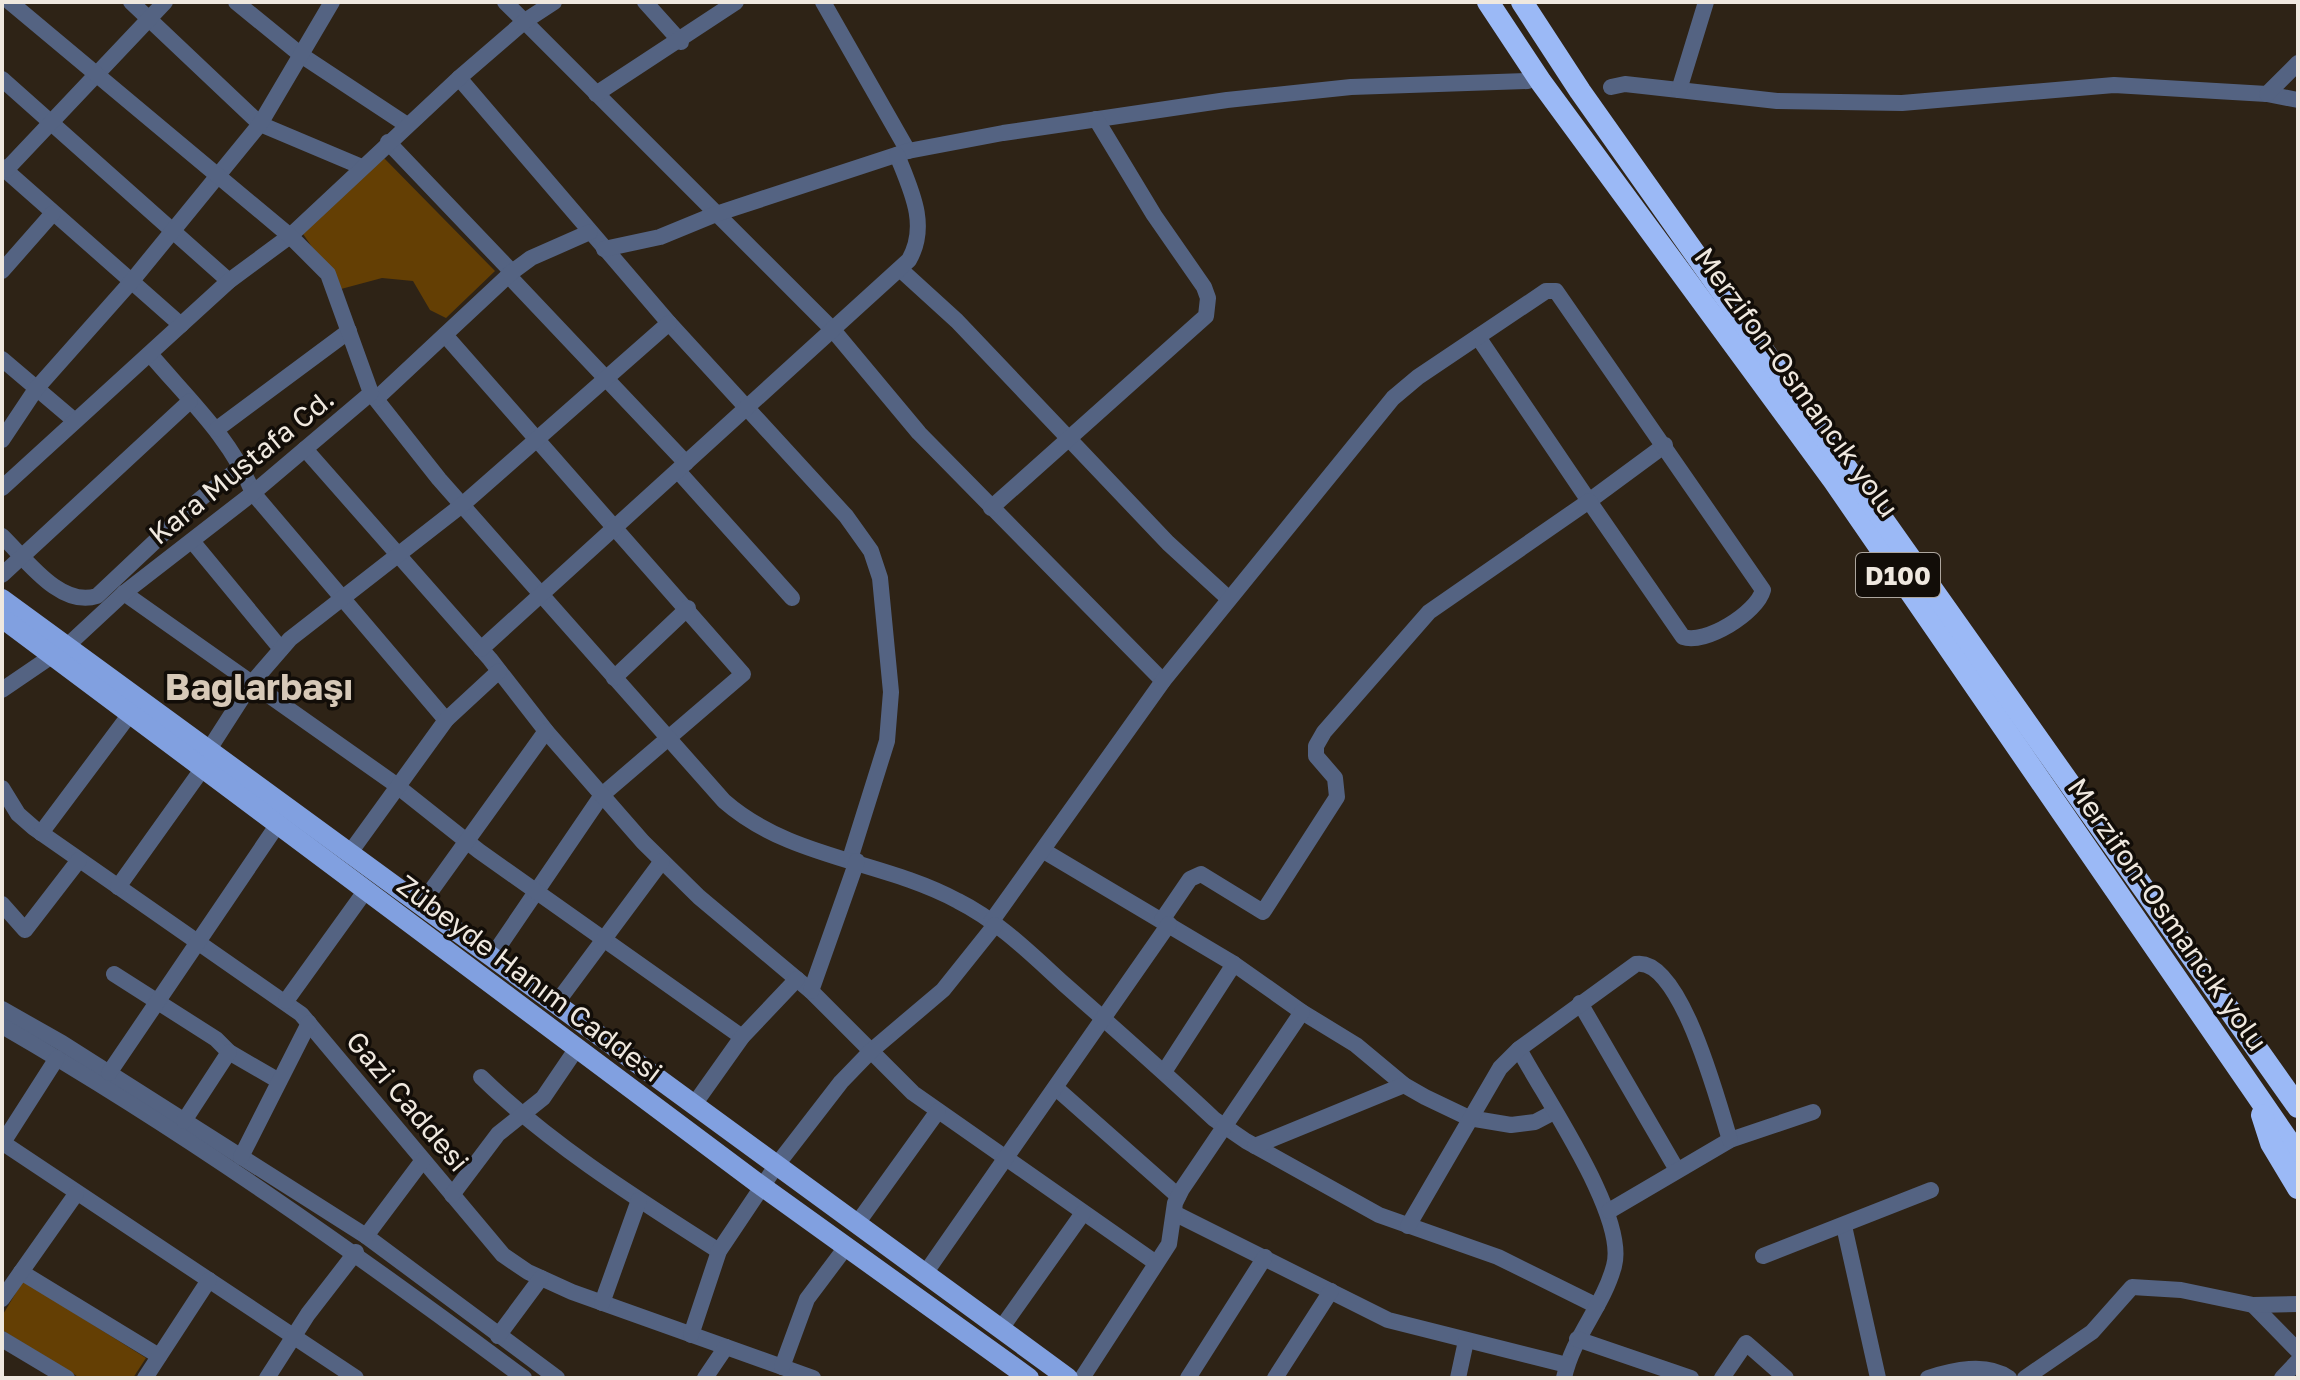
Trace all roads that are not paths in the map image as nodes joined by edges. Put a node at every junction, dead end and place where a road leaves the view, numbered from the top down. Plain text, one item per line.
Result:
1 (10, 2) edge
2 (131, 2) edge
3 (165, 2) edge
4 (236, 2) edge
5 (332, 2) edge
6 (505, 2) edge
7 (554, 2) edge
8 (645, 2) edge
9 (736, 2) edge
10 (823, 2) edge
11 (1488, 2) edge
12 (1522, 2) edge
13 (1706, 2) edge
14 (149, 19) junction
15 (525, 21) junction
16 (681, 42) junction
17 (301, 55) junction
18 (2298, 63) edge
19 (97, 72) junction
20 (459, 78) junction
21 (2, 79) edge
22 (1528, 81) dead end
23 (1611, 87) dead end
24 (1679, 90) junction
25 (596, 94) junction
26 (2267, 94) junction
27 (2298, 100) edge
28 (1096, 119) junction
29 (50, 122) junction
30 (260, 124) junction
31 (407, 125) junction
32 (388, 142) junction
33 (902, 153) junction
34 (362, 167) junction
35 (4, 169) edge
36 (216, 177) junction
37 (53, 213) junction
38 (716, 214) junction
39 (173, 230) junction
40 (590, 232) junction
41 (290, 236) junction
42 (604, 249) junction
43 (901, 270) junction
44 (2, 271) edge
45 (510, 274) junction
46 (229, 281) junction
47 (131, 282) junction
48 (669, 323) junction
49 (181, 325) junction
50 (833, 330) junction
51 (349, 331) junction
52 (445, 335) junction
53 (1478, 337) junction
54 (150, 354) junction
55 (2, 359) edge
56 (605, 379) junction
57 (36, 389) junction
58 (374, 396) junction
59 (190, 401) junction
60 (748, 410) junction
61 (75, 421) junction
62 (217, 429) junction
63 (539, 438) junction
64 (2, 440) edge
65 (1070, 440) junction
66 (1665, 445) junction
67 (305, 449) junction
68 (242, 466) junction
69 (682, 467) junction
70 (2, 488) edge
71 (253, 493) junction
72 (1589, 501) junction
73 (462, 505) junction
74 (991, 508) junction
75 (615, 525) junction
76 (2, 536) edge
77 (192, 541) junction
78 (22, 555) junction
79 (399, 556) junction
80 (2, 575) edge
81 (124, 593) junction
82 (541, 596) junction
83 (792, 598) dead end
84 (2, 599) edge
85 (343, 599) junction
86 (1229, 599) junction
87 (688, 608) junction
88 (2, 618) edge
89 (281, 649) junction
90 (481, 649) junction
91 (60, 650) junction
92 (499, 671) junction
93 (614, 678) junction
94 (1163, 681) junction
95 (251, 684) junction
96 (2, 690) edge
97 (130, 714) junction
98 (446, 720) junction
99 (546, 731) junction
100 (668, 739) junction
101 (205, 759) junction
102 (396, 785) junction
103 (2, 788) edge
104 (602, 795) junction
105 (278, 824) junction
106 (41, 833) junction
107 (466, 839) junction
108 (1044, 851) junction
109 (349, 854) junction
110 (79, 860) junction
111 (853, 860) junction
112 (662, 861) junction
113 (118, 887) junction
114 (366, 890) junction
115 (535, 891) junction
116 (2, 904) edge
117 (420, 906) junction
118 (1165, 922) junction
119 (993, 923) junction
120 (602, 938) junction
121 (197, 941) junction
122 (491, 958) junction
123 (1234, 964) junction
124 (114, 974) dead end
125 (797, 979) junction
126 (811, 991) junction
127 (286, 1001) junction
128 (157, 1002) junction
129 (1580, 1003) junction
130 (555, 1005) junction
131 (2, 1009) edge
132 (1302, 1012) junction
133 (1104, 1019) junction
134 (309, 1023) junction
135 (2, 1026) edge
136 (742, 1037) junction
137 (577, 1048) junction
138 (1519, 1049) junction
139 (871, 1051) junction
140 (229, 1052) junction
141 (57, 1058) junction
142 (2273, 1070) junction
143 (1164, 1072) junction
144 (109, 1073) junction
145 (481, 1077) dead end
146 (279, 1081) junction
147 (1404, 1085) junction
148 (1056, 1088) junction
149 (2255, 1091) junction
150 (2298, 1091) edge
151 (693, 1106) junction
152 (2298, 1107) edge
153 (938, 1111) junction
154 (1554, 1112) junction
155 (1813, 1112) dead end
156 (522, 1117) junction
157 (1469, 1118) junction
158 (184, 1121) junction
159 (1225, 1127) junction
160 (1730, 1140) junction
161 (2, 1144) edge
162 (1255, 1146) junction
163 (2298, 1155) edge
164 (241, 1157) junction
165 (1006, 1159) junction
166 (423, 1160) junction
167 (776, 1166) junction
168 (1677, 1170) junction
169 (764, 1187) junction
170 (2298, 1188) edge
171 (1931, 1190) dead end
172 (76, 1194) junction
173 (452, 1195) junction
174 (1178, 1196) junction
175 (639, 1200) junction
176 (1609, 1211) junction
177 (1083, 1213) junction
178 (1174, 1213) junction
179 (856, 1225) junction
180 (1408, 1226) junction
181 (1844, 1226) junction
182 (366, 1236) junction
183 (846, 1247) junction
184 (719, 1251) junction
185 (356, 1252) junction
186 (1763, 1256) dead end
187 (1265, 1257) junction
188 (1156, 1263) junction
189 (21, 1272) junction
190 (924, 1275) junction
191 (541, 1278) junction
192 (209, 1280) junction
193 (1331, 1291) junction
194 (2, 1299) edge
195 (602, 1303) junction
196 (2298, 1304) edge
197 (2253, 1305) junction
198 (1597, 1306) junction
199 (1000, 1330) junction
200 (294, 1335) junction
201 (691, 1335) junction
202 (498, 1336) junction
203 (2, 1339) edge
204 (1577, 1339) junction
205 (1466, 1341) junction
206 (726, 1347) junction
207 (2298, 1351) edge
208 (159, 1356) junction
209 (2298, 1361) edge
210 (782, 1367) junction
211 (1565, 1371) edge
212 (1669, 1374) edge
213 (1944, 1376) edge
214 (67, 1378) edge
215 (145, 1378) edge
216 (267, 1378) edge
217 (356, 1378) edge
218 (524, 1378) edge
219 (557, 1378) edge
220 (705, 1378) edge
221 (813, 1378) edge
222 (1029, 1378) edge
223 (1068, 1378) edge
224 (1082, 1378) edge
225 (1188, 1378) edge
226 (1275, 1378) edge
227 (1458, 1378) edge
228 (1691, 1378) edge
229 (1722, 1378) edge
230 (1786, 1378) edge
231 (1878, 1378) edge
232 (1928, 1378) edge
233 (2009, 1378) edge
234 (2025, 1378) edge
235 (2282, 1378) edge

1 - 19 street, Kara Mustafa Cd.
2 - 14 street
3 - 14 street
4 - 17 street
5 - 17 street
6 - 15 street
7 - 15 street
8 - 16 street
9 - 16 street
10 - 33 street
11 - 149 highway, Merzifon-Osmancık yolu / D100
12 - 142 highway, Merzifon-Osmancık yolu / D100
13 - 24 street
14 - 19 street
14 - 30 street
15 - 20 street
15 - 25 street
16 - 25 street
17 - 30 street
17 - 31 street
18 - 26 street
19 - 29 street
19 - 36 street, Kara Mustafa Cd.
20 - 31 street
20 - 40 street
21 - 29 street
22 - 28 street
23 - 24 street
24 - 26 street
25 - 38 street
26 - 27 street
28 - 33 street
28 - 65 street
29 - 35 street
29 - 39 street
30 - 34 street
30 - 36 street
31 - 32 street
32 - 34 street
32 - 45 street
33 - 38 street
33 - 43 street
34 - 41 street
35 - 37 street
36 - 39 street
36 - 41 street, Kara Mustafa Cd.
37 - 44 street
37 - 47 street
38 - 42 street
38 - 50 street
39 - 46 street
39 - 47 street
40 - 42 street
40 - 45 street
41 - 46 street
41 - 51 street, Kara Mustafa Cd.
42 - 48 street
43 - 50 street
43 - 65 street
45 - 52 street
45 - 56 street
46 - 49 street
47 - 49 street
47 - 57 street
48 - 56 street
48 - 60 street
49 - 54 street
50 - 60 street
50 - 74 street
51 - 58 street, Kara Mustafa Cd.
51 - 62 street
52 - 58 street
52 - 63 street
53 - 66 street
53 - 72 street
53 - 86 street
54 - 59 street
54 - 61 street
55 - 57 street
56 - 63 street
56 - 69 street
57 - 61 street
57 - 64 street
58 - 67 street, Kara Mustafa Cd.
58 - 73 street
59 - 62 street
59 - 78 street
60 - 69 street
60 - 111 street
61 - 70 street
62 - 68 street
63 - 73 street
63 - 75 street
65 - 74 street
65 - 86 street
66 - 72 street
66 - 72 street
67 - 71 street, Kara Mustafa Cd.
67 - 79 street
68 - 71 street
68 - 78 street
69 - 75 street
69 - 83 street
71 - 77 street, Kara Mustafa Cd.
71 - 85 street
72 - 118 street
73 - 79 street
73 - 82 street
74 - 94 street
75 - 82 street
75 - 87 street
76 - 78 street
77 - 81 street, Kara Mustafa Cd.
77 - 89 street
78 - 80 street
79 - 85 street
79 - 90 street
81 - 91 street, Kara Mustafa Cd.
81 - 95 street
82 - 90 street
82 - 93 street
84 - 91 main road
85 - 89 street
85 - 98 street
86 - 94 street
87 - 93 street
87 - 100 street
88 - 91 main road, Zübeyde Hanım Caddesi
89 - 95 street
90 - 92 street
91 - 96 street, Kara Mustafa Cd.
91 - 97 main road, Zübeyde Hanım Caddesi
91 - 101 main road
92 - 98 street
92 - 99 street
93 - 100 street
94 - 108 street
95 - 101 street
95 - 102 street
97 - 101 main road, Zübeyde Hanım Caddesi
97 - 106 street
98 - 102 street
99 - 104 street
99 - 107 street
100 - 104 street
100 - 111 street
101 - 105 main road, Zübeyde Hanım Caddesi
101 - 109 main road
101 - 113 street
102 - 107 street
102 - 109 street
103 - 106 street, Gazi Caddesi
104 - 112 street
104 - 115 street
105 - 114 main road, Zübeyde Hanım Caddesi
105 - 121 street
106 - 110 street, Gazi Caddesi
107 - 115 street
107 - 117 street
108 - 118 street
108 - 119 street
109 - 117 main road
110 - 113 street, Gazi Caddesi
110 - 116 street
111 - 119 street
111 - 126 street
112 - 120 street
112 - 125 street
113 - 121 street, Gazi Caddesi
114 - 127 street
114 - 137 main road, Zübeyde Hanım Caddesi
115 - 120 street
115 - 122 street
117 - 122 main road
118 - 123 street
118 - 133 street
119 - 133 street
119 - 139 street
120 - 130 street
120 - 136 street
121 - 127 street, Gazi Caddesi
121 - 128 street
122 - 130 main road
123 - 132 street
123 - 143 street
124 - 128 street
125 - 126 street
125 - 136 street
126 - 139 street
127 - 134 street, Gazi Caddesi
128 - 140 street
128 - 144 street
129 - 138 street
129 - 160 street
129 - 168 street
130 - 151 main road
131 - 144 street
132 - 147 street
132 - 159 street
133 - 143 street
133 - 148 street
134 - 146 street
134 - 166 street, Gazi Caddesi
135 - 141 street
136 - 151 street
137 - 156 street
137 - 169 main road, Zübeyde Hanım Caddesi
138 - 154 street
138 - 157 street
139 - 153 street
139 - 167 street
140 - 146 street
140 - 158 street
141 - 161 street
141 - 185 street
142 - 150 highway
142 - 152 highway, Merzifon-Osmancık yolu / D100
143 - 159 street
144 - 158 street
145 - 156 street
146 - 164 street
147 - 157 street
147 - 162 street
148 - 165 street
148 - 174 street
149 - 163 highway, Merzifon-Osmancık yolu / D100
149 - 170 highway
151 - 167 main road
153 - 165 street
153 - 179 street
154 - 157 street
154 - 176 street
155 - 160 street
156 - 173 street
156 - 175 street
157 - 180 street
158 - 164 street
159 - 162 street
159 - 174 street
160 - 168 street
161 - 172 street
162 - 180 street
164 - 182 street
165 - 177 street
165 - 190 street
166 - 173 street, Gazi Caddesi
166 - 182 street
167 - 169 street
167 - 179 main road
168 - 176 street
169 - 183 main road, Zübeyde Hanım Caddesi
169 - 184 street
171 - 181 street
172 - 189 street
172 - 192 street
173 - 191 street, Gazi Caddesi
174 - 178 street
175 - 184 street
175 - 195 street
176 - 198 street
177 - 188 street
177 - 199 street
178 - 187 street
178 - 188 street
179 - 190 main road
180 - 198 street
181 - 186 street
181 - 231 street
182 - 202 street
183 - 210 street
183 - 222 main road, Zübeyde Hanım Caddesi
184 - 201 street
185 - 200 street
185 - 218 street
187 - 193 street
187 - 225 street
188 - 224 street
189 - 194 street
189 - 208 street
190 - 199 main road
191 - 195 street, Gazi Caddesi
191 - 202 street
192 - 200 street
192 - 208 street
193 - 205 street
193 - 226 street
195 - 201 street, Gazi Caddesi
196 - 197 street
197 - 207 street
197 - 234 street
198 - 204 street
199 - 223 main road
200 - 216 street
200 - 217 street
201 - 206 street, Gazi Caddesi
202 - 219 street
203 - 214 street
204 - 211 street
204 - 212 street
205 - 211 street
205 - 227 street
206 - 210 street, Gazi Caddesi
206 - 220 street
208 - 215 street
209 - 235 street
210 - 221 street, Gazi Caddesi
212 - 228 street
213 - 232 street
213 - 233 street
229 - 230 street

